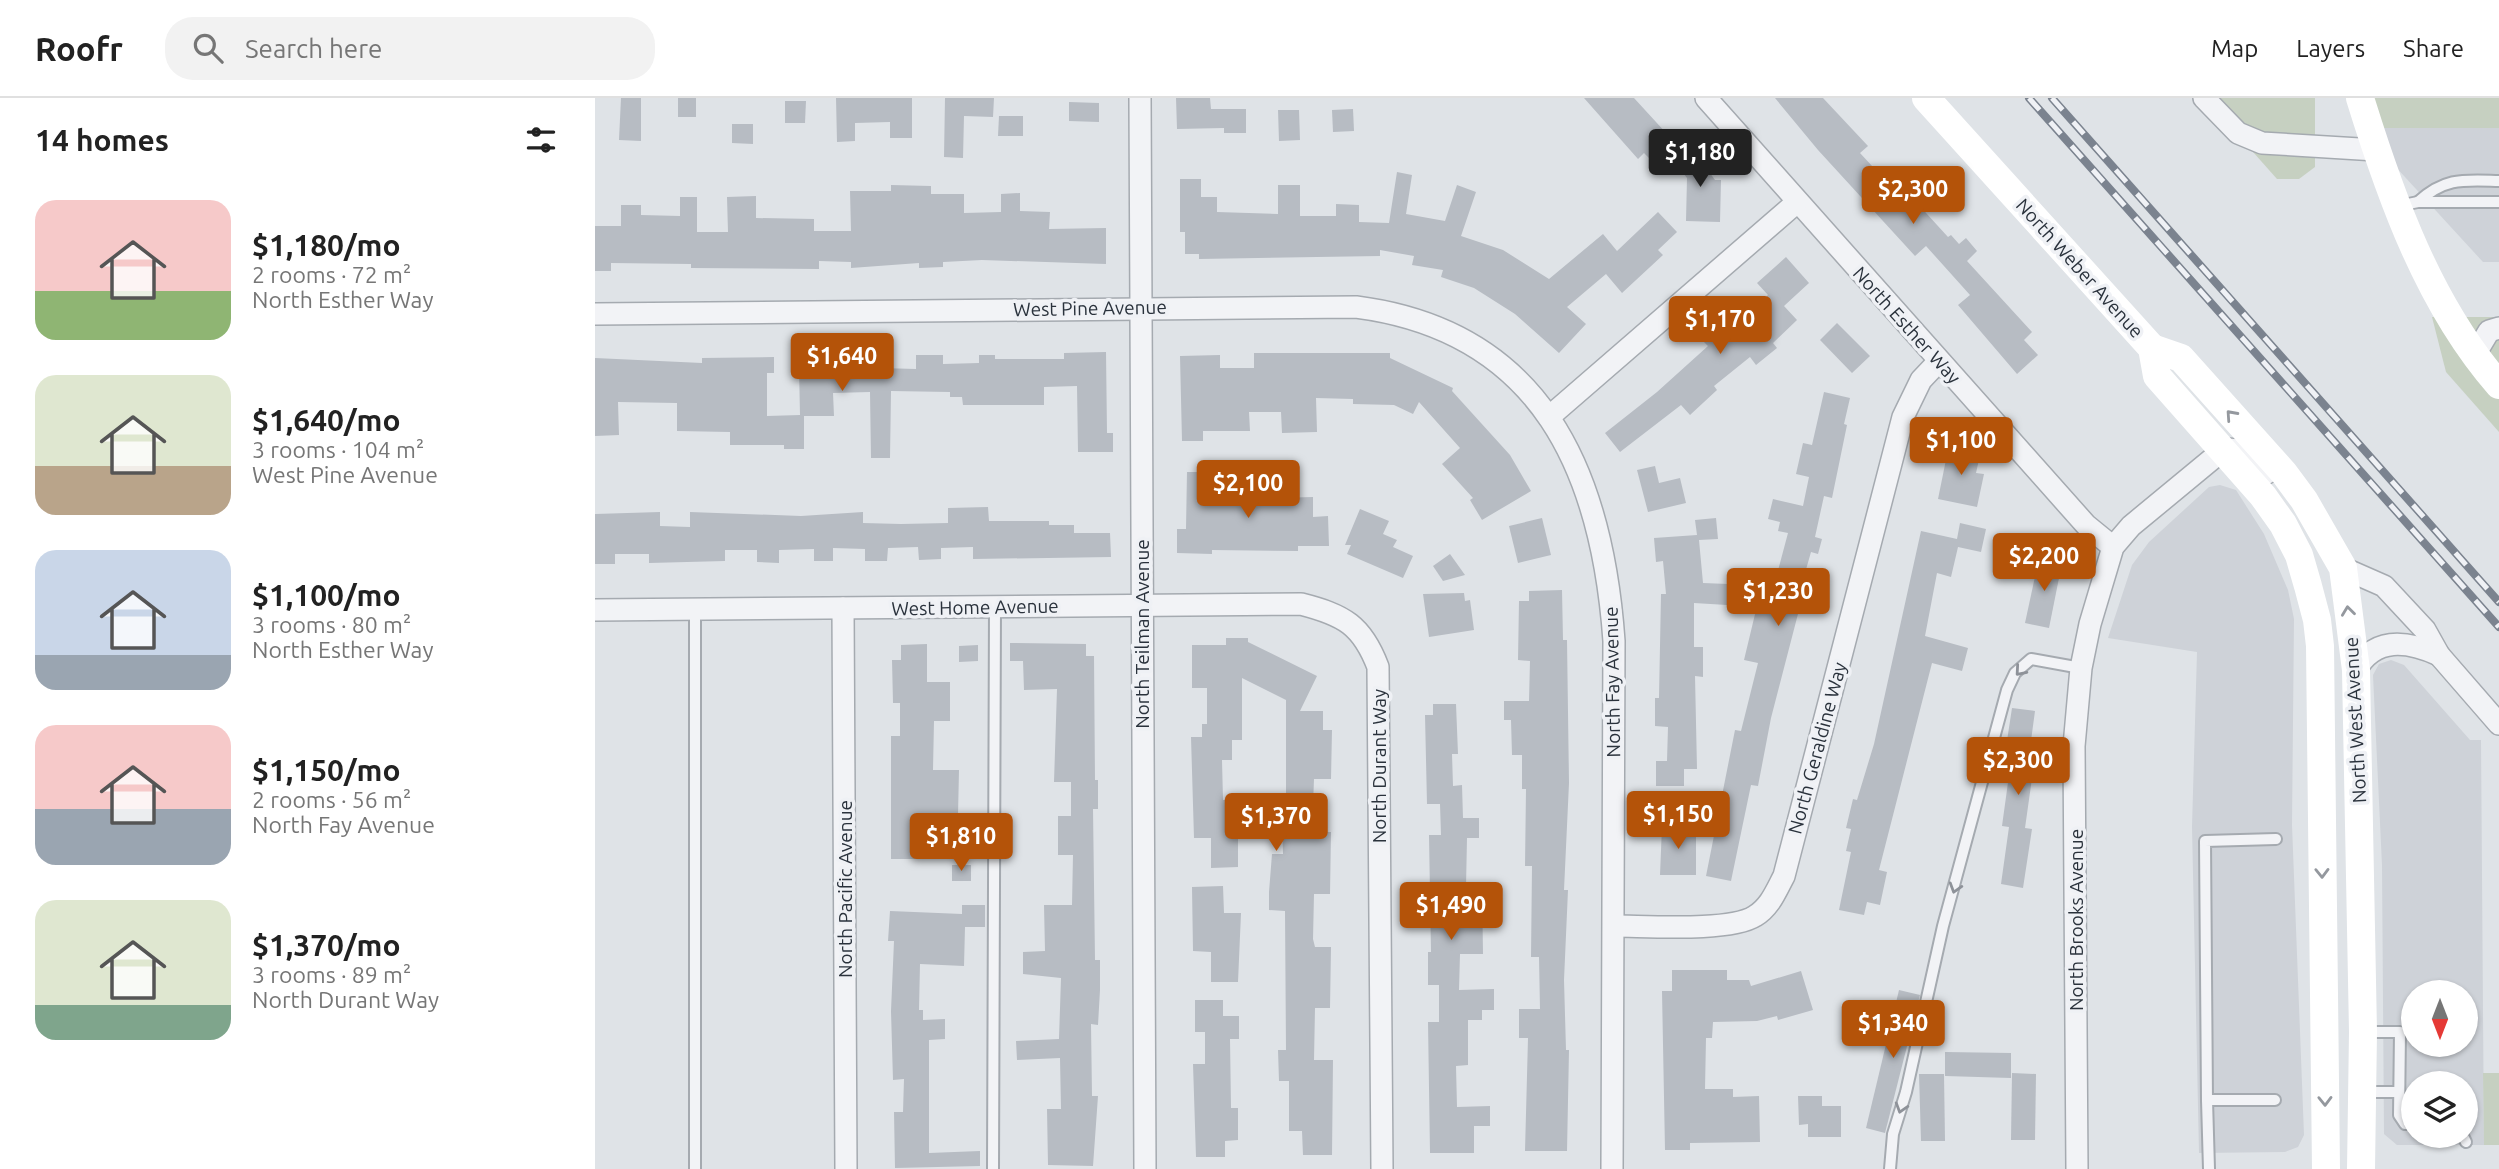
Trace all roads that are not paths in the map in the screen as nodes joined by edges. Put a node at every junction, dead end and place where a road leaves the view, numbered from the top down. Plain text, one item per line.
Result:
1 (1139, 98) edge
2 (1706, 98) edge
3 (1926, 98) edge
4 (2204, 98) edge
5 (2360, 98) edge
6 (2376, 150) junction
7 (2451, 181) junction
8 (2499, 181) edge
9 (2451, 201) junction
10 (2499, 202) edge
11 (1796, 203) junction
12 (2408, 204) junction
13 (1141, 307) junction
14 (595, 314) edge
15 (2499, 328) edge
16 (2152, 348) junction
17 (2474, 356) junction
18 (1938, 361) junction
19 (2499, 385) edge
20 (1549, 417) junction
21 (2223, 450) junction
22 (2327, 541) junction
23 (2113, 547) junction
24 (2343, 568) junction
25 (2308, 586) joint
26 (1142, 604) junction
27 (995, 607) junction
28 (843, 608) junction
29 (595, 610) edge
30 (695, 610) junction
31 (1351, 623) joint
32 (2439, 655) junction
33 (2081, 668) junction
34 (2356, 670) junction
35 (2322, 711) junction
36 (2499, 724) edge
37 (2359, 808) junction
38 (2322, 837) junction
39 (2276, 839) dead end
40 (1614, 926) junction
41 (2362, 979) junction
42 (2363, 1032) junction
43 (2362, 1092) junction
44 (2399, 1092) junction
45 (2207, 1100) junction
46 (2275, 1100) dead end
47 (2401, 1121) edge
48 (695, 1169) edge
49 (846, 1169) edge
50 (993, 1169) edge
51 (1145, 1169) edge
52 (1382, 1169) edge
53 (1612, 1169) edge
54 (1890, 1169) edge
55 (2077, 1169) edge
56 (2209, 1169) edge
57 (2326, 1169) edge
58 (2361, 1169) edge

1 - 13 street, North Teilman Avenue
2 - 11 street, North Esther Way
3 - 16 main road, North Weber Avenue
4 - 6 street
5 - 6 main road
6 - 12 main road
7 - 8 lane
7 - 9 lane
7 - 12 lane
9 - 10 lane
9 - 12 lane
11 - 18 street, North Esther Way
11 - 20 street
12 - 17 main road
13 - 14 street, West Pine Avenue
13 - 20 street, West Pine Avenue
13 - 26 street, North Teilman Avenue
15 - 17 street
16 - 21 main road, North Weber Avenue
22 -> 16 main road, North West Avenue
17 - 19 main road
18 - 23 street, North Esther Way
18 - 40 street, North Geraldine Way
20 - 40 street, North Fay Avenue
21 - 22 street
21 - 23 street, North Brooks Avenue
21 - 25 main road, North Weber Avenue
22 - 24 main road, North West Avenue
23 - 33 street, North Brooks Avenue
24 - 32 street
34 -> 24 main road, North West Avenue
25 - 35 main road, North West Avenue
26 - 27 street, West Home Avenue
26 - 31 street, West Home Avenue
26 - 51 street, North Teilman Avenue
27 - 28 street, West Home Avenue
27 - 50 lane
28 - 30 street, West Home Avenue
28 - 49 street, North Pacific Avenue
29 - 30 street, West Home Avenue
30 - 48 lane
31 - 52 street, North Durant Way
32 - 34 street
32 - 36 street
33 -> 54 lane
33 - 55 street, North Brooks Avenue
34 - 37 main road, North West Avenue
35 - 37 main road
35 - 38 main road, North West Avenue
37 - 41 main road, North West Avenue
38 - 41 main road
38 -> 57 main road, North West Avenue
39 - 45 lane
40 - 53 street, North Fay Avenue
41 - 42 main road, North West Avenue
42 - 43 main road, North West Avenue
42 - 44 lane
43 - 44 lane
43 - 58 main road, North West Avenue
44 - 47 lane
45 - 46 lane
45 - 56 lane

